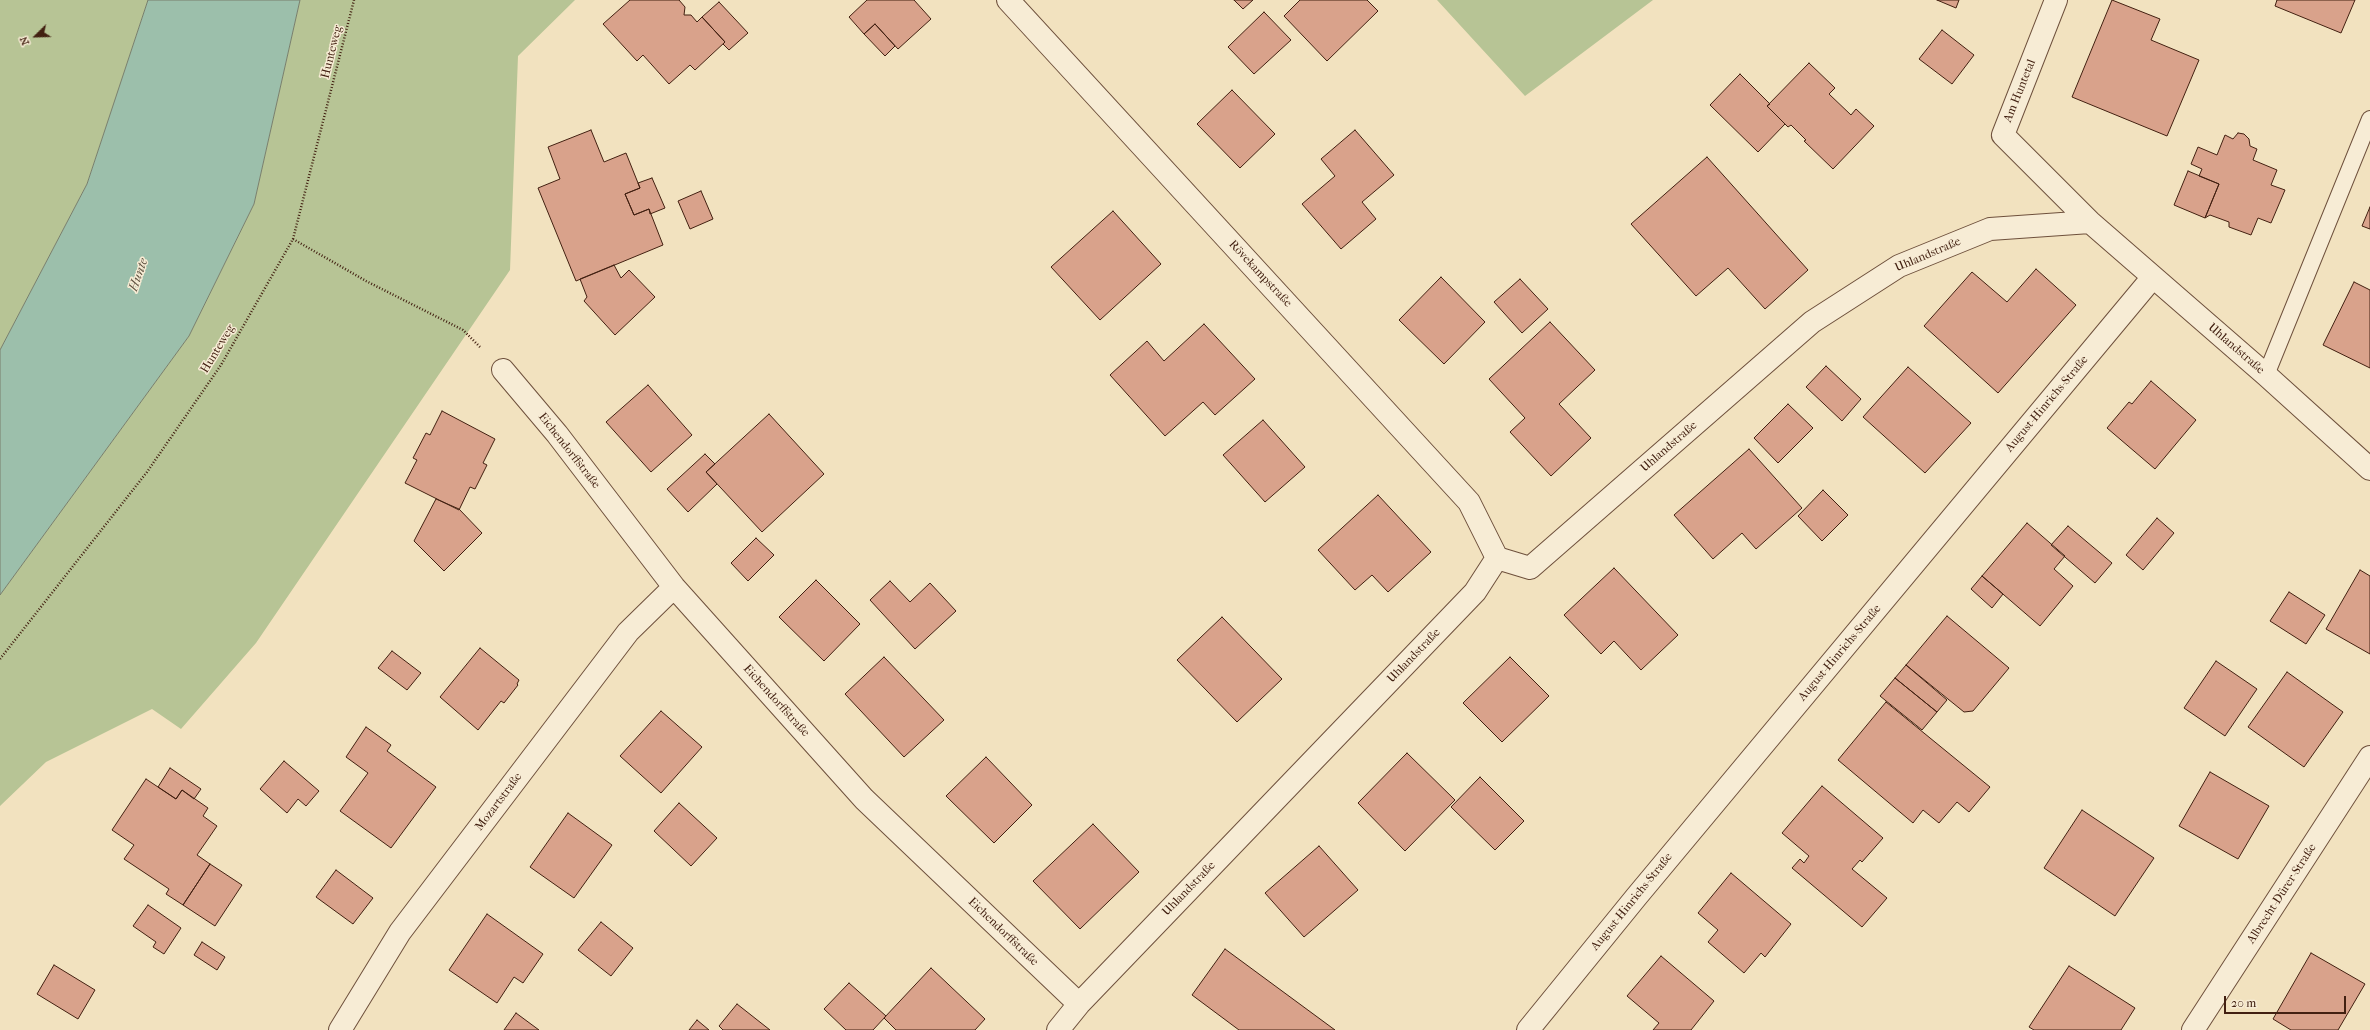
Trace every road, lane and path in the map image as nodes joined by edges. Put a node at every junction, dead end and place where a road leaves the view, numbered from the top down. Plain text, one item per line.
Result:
1 (354, 0) edge
2 (1008, 0) edge
3 (2056, 0) edge
4 (2370, 119) edge
5 (2090, 222) junction
6 (293, 239) junction
7 (2153, 277) junction
8 (503, 370) joint
9 (2266, 375) junction
10 (2370, 469) edge
11 (1497, 558) junction
12 (674, 587) junction
13 (0, 659) edge
14 (2370, 757) edge
15 (1079, 1004) junction
16 (340, 1030) edge
17 (1058, 1030) edge
18 (1528, 1030) edge
19 (2193, 1030) edge

1 - 6 path, Hunteweg
2 - 11 street, Rövekampstraße
3 - 5 street, Am Huntetal
4 - 9 lane
5 - 7 street, Uhlandstraße
5 - 11 street, Uhlandstraße
6 - 8 path
6 - 13 path, Hunteweg
7 - 9 street, Uhlandstraße
7 - 18 street, August-Hinrichs-Straße
8 - 12 street, Eichendorffstraße
9 - 10 street, Uhlandstraße
11 - 15 street, Uhlandstraße
12 - 15 street, Eichendorffstraße
12 - 16 street, Mozartstraße
14 - 19 street, Albrecht-Dürer-Straße
15 - 17 street, Uhlandstraße

